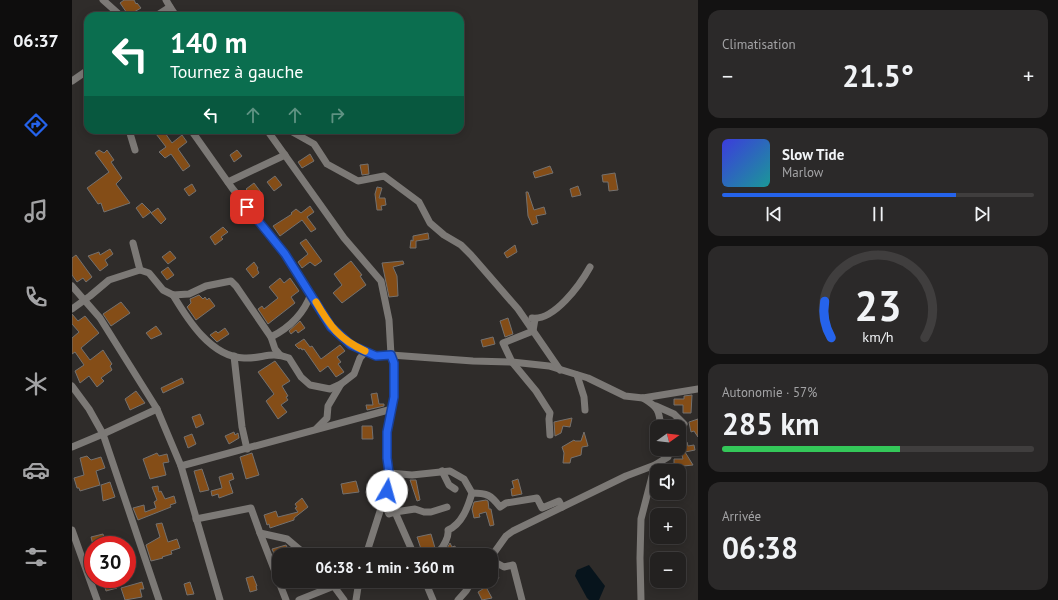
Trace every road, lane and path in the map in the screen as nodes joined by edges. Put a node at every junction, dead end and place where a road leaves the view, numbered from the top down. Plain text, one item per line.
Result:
1 (103, 0) edge
2 (166, 0) edge
3 (170, 7) junction
4 (116, 12) edge
5 (162, 12) edge
6 (173, 12) edge
7 (84, 73) edge
8 (72, 81) edge
9 (130, 134) edge
10 (194, 134) edge
11 (270, 134) edge
12 (296, 134) edge
13 (135, 150) dead end
14 (285, 155) junction
15 (228, 182) junction
16 (133, 243) dead end
17 (590, 267) dead end
18 (140, 270) junction
19 (72, 286) edge
20 (311, 294) junction
21 (173, 295) junction
22 (84, 301) junction
23 (72, 309) edge
24 (523, 317) junction
25 (535, 319) junction
26 (533, 332) junction
27 (271, 337) junction
28 (366, 351) junction
29 (276, 353) junction
30 (391, 355) junction
31 (234, 356) junction
32 (512, 362) junction
33 (560, 370) junction
34 (577, 375) junction
35 (341, 384) junction
36 (72, 386) edge
37 (698, 388) edge
38 (643, 398) junction
39 (656, 406) junction
40 (157, 409) junction
41 (392, 409) junction
42 (585, 410) dead end
43 (660, 420) edge
44 (680, 420) edge
45 (317, 429) junction
46 (103, 434) junction
47 (550, 435) dead end
48 (72, 447) edge
49 (247, 449) junction
50 (668, 456) edge
51 (657, 464) edge
52 (181, 466) junction
53 (650, 467) edge
54 (442, 471) junction
55 (389, 473) junction
56 (650, 483) edge
57 (455, 489) dead end
58 (472, 493) junction
59 (384, 503) junction
60 (447, 507) dead end
61 (562, 507) junction
62 (395, 512) junction
63 (196, 518) junction
64 (72, 530) edge
65 (260, 533) junction
66 (298, 548) edge
67 (368, 548) edge
68 (412, 548) edge
69 (442, 548) edge
70 (497, 548) edge
71 (498, 564) edge
72 (322, 588) edge
73 (336, 588) edge
74 (358, 588) edge
75 (428, 588) edge
76 (468, 588) edge
77 (97, 600) edge
78 (159, 600) edge
79 (220, 600) edge
80 (286, 600) edge
81 (299, 600) edge
82 (344, 600) edge
83 (356, 600) edge
84 (433, 600) edge
85 (458, 600) edge
86 (522, 600) edge
87 (642, 600) edge

1 - 4 street
2 - 3 street
3 - 5 street
3 - 6 street
7 - 8 street
9 - 13 street
10 - 15 street
11 - 14 street
12 - 24 street
14 - 15 street
14 - 30 street
15 - 20 street
16 - 18 street
17 - 25 street
18 - 21 street
18 - 22 street
19 - 22 street
20 - 27 street
20 - 28 street
21 - 27 street
21 - 31 street
22 - 23 street
22 - 40 street
24 - 25 street
24 - 26 street
25 - 26 street
26 - 32 street
26 - 33 street
27 - 29 street
28 - 30 street
28 - 35 street
29 - 31 street
29 - 35 street
30 - 32 street
30 - 41 street
31 - 49 street
32 - 33 street
32 - 47 street
33 - 34 street
34 - 38 street
34 - 42 street
35 - 45 street
36 - 46 street
37 - 38 street
38 - 39 street
39 - 43 street
39 - 44 street
40 - 46 street
40 - 52 street
41 - 45 street
41 - 55 street
45 - 49 street
46 - 48 street
46 - 78 street
49 - 52 street
50 - 51 street
52 - 63 street
53 - 61 street
54 - 55 street
54 - 57 street
54 - 58 street
55 - 59 street
56 - 87 street
58 - 61 street
58 - 69 street
59 - 62 street
59 - 67 street
60 - 62 street
61 - 70 street
62 - 68 street
63 - 65 street
63 - 79 street
64 - 77 street
65 - 66 street
65 - 80 street
71 - 86 street
72 - 81 street
73 - 82 street
74 - 83 street
75 - 84 street
76 - 85 street

